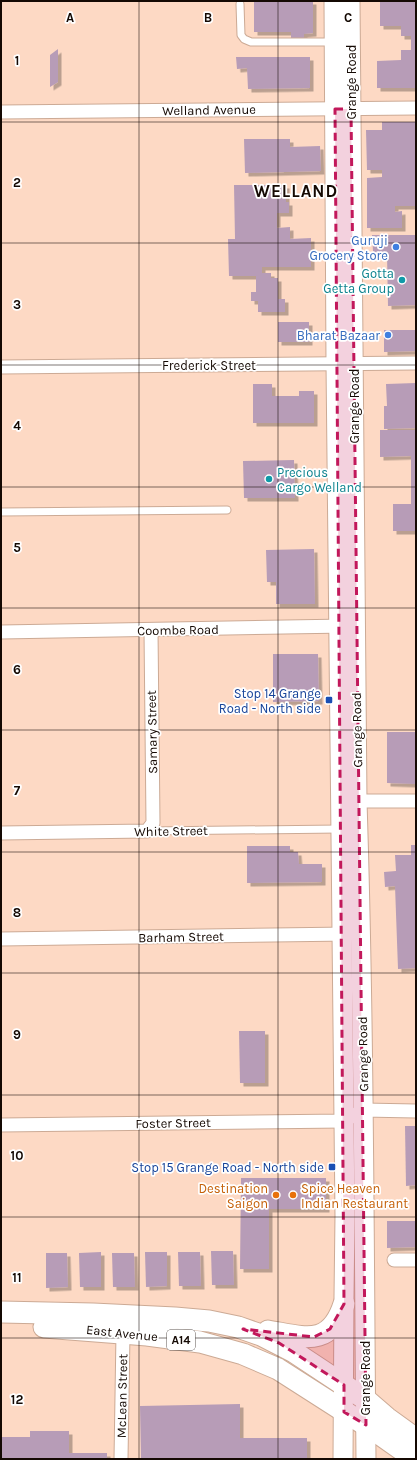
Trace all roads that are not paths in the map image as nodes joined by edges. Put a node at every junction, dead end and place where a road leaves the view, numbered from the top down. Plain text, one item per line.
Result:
1 (334, 1) edge
2 (350, 1) edge
3 (240, 4) dead end
4 (334, 42) junction
5 (416, 108) edge
6 (343, 109) junction
7 (1, 112) edge
8 (416, 363) edge
9 (345, 364) junction
10 (1, 367) edge
11 (227, 510) dead end
12 (1, 512) edge
13 (347, 626) junction
14 (151, 630) junction
15 (1, 632) edge
16 (349, 801) junction
17 (416, 801) edge
18 (341, 829) junction
19 (147, 831) junction
20 (1, 833) edge
21 (361, 934) junction
22 (342, 935) junction
23 (1, 939) edge
24 (364, 1110) junction
25 (416, 1111) edge
26 (344, 1121) junction
27 (1, 1125) edge
28 (394, 1260) dead end
29 (416, 1260) edge
30 (344, 1304) junction
31 (1, 1312) edge
32 (1, 1326) edge
33 (243, 1329) junction
34 (123, 1333) junction
35 (344, 1397) junction
36 (365, 1412) junction
37 (416, 1439) edge
38 (121, 1459) edge
39 (344, 1459) edge
40 (366, 1459) edge
41 (415, 1459) edge

1 - 4 main road, Grange Road
2 - 6 main road, Grange Road
3 - 4 lane
4 - 6 main road, Grange Road
5 - 6 street, Welland Avenue
6 - 7 street, Welland Avenue
6 - 9 main road, Grange Road
8 - 9 street, Frederick Street
9 - 10 street, Frederick Street
9 - 13 main road, Grange Road
11 - 12 lane
13 - 14 street, Coombe Road
13 - 16 main road, Grange Road
14 - 15 street, Coombe Road
14 - 19 street, Samary Street
16 - 17 street
16 - 18 main road, Grange Road
16 - 21 main road, Grange Road
18 - 19 lane, White Street
18 - 22 main road, Grange Road
19 - 20 street, White Street
21 - 22 street, Barham Street
21 - 24 main road, Grange Road
22 - 23 street, Barham Street
22 - 26 main road, Grange Road
24 - 25 street
24 - 26 street
24 - 36 main road, Grange Road
26 - 27 street, Foster Street
26 - 30 main road, Grange Road
28 - 29 street
30 - 33 main road
30 - 35 main road, Grange Road
31 - 33 main road, East Avenue / A14
32 - 34 main road, East Avenue / A14
33 - 35 main road, East Avenue / A14
34 - 35 main road, East Avenue / A14
34 - 38 street, McLean Street
35 - 36 main road, East Avenue / A14
35 - 39 main road, Grange Road
36 - 37 main road, A14
36 - 40 main road, Grange Road
36 - 41 main road, A14

